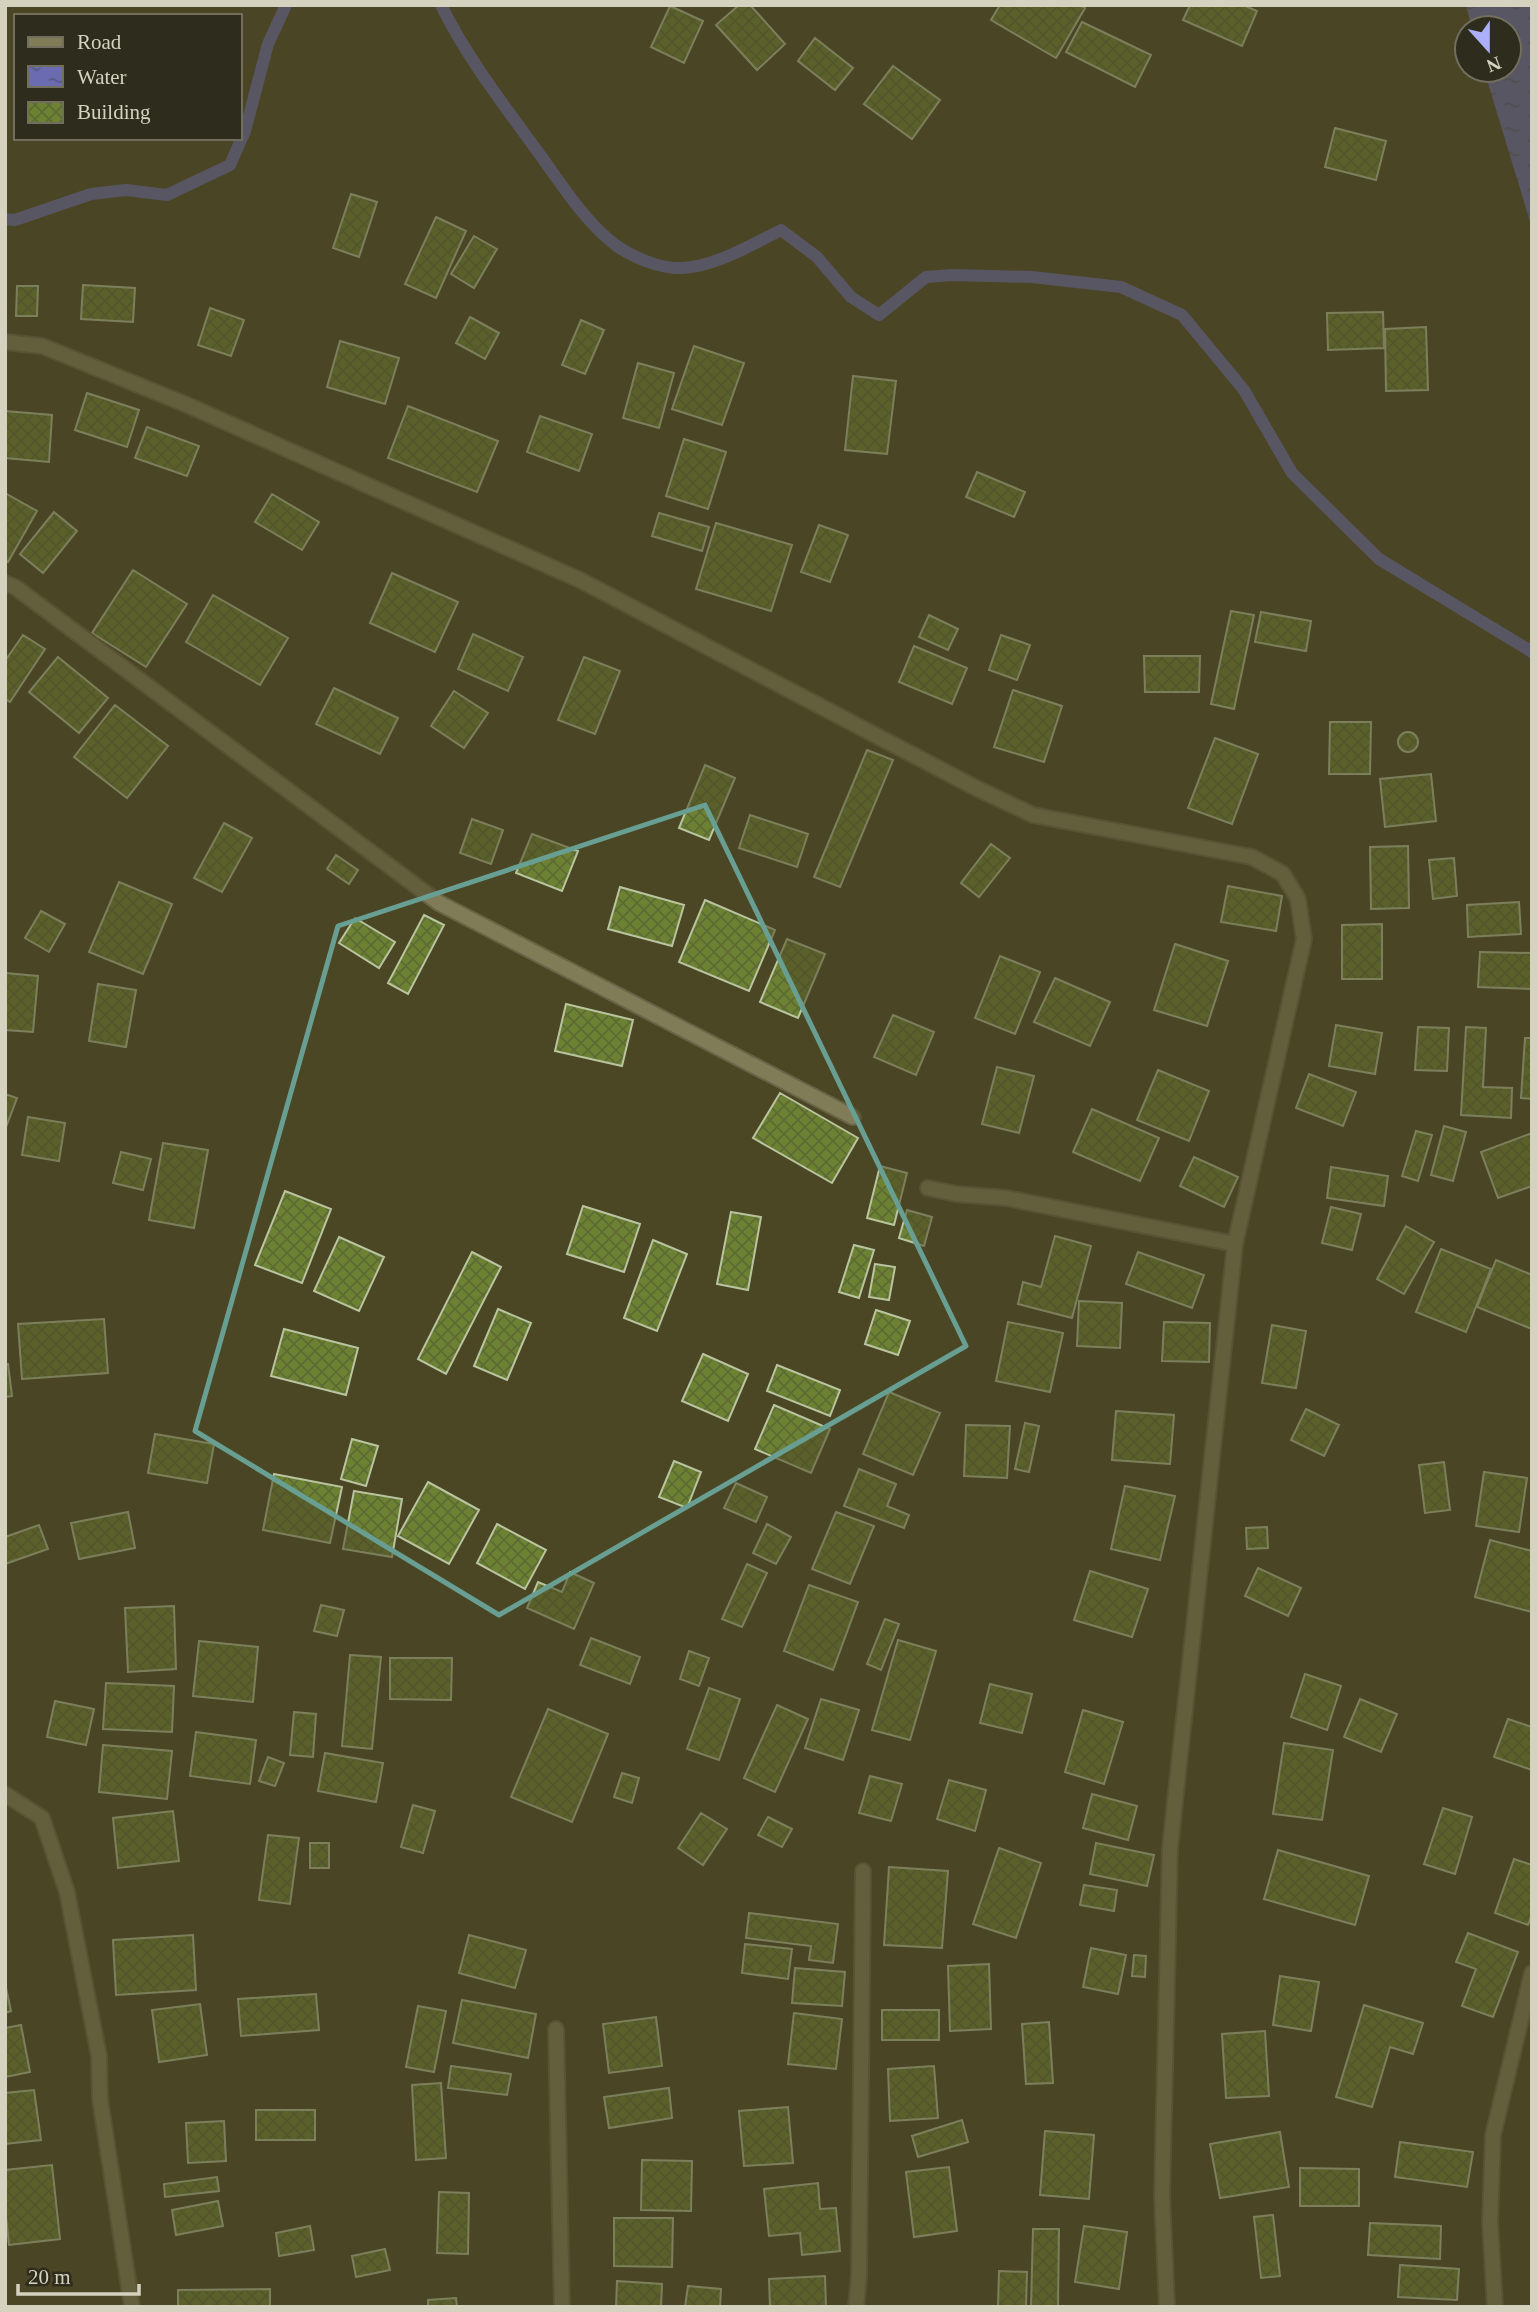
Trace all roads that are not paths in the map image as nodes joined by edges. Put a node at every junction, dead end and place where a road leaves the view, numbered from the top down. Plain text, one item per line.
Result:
1 (5, 342) edge
2 (5, 583) edge
3 (853, 1117) dead end
4 (928, 1188) dead end
5 (1235, 1244) junction
6 (5, 1794) edge
7 (863, 1871) dead end
8 (1532, 1973) edge
9 (556, 2029) dead end
10 (132, 2307) edge
11 (562, 2307) edge
12 (856, 2307) edge
13 (1167, 2307) edge
14 (1495, 2307) edge

1 - 5 street
2 - 3 street
4 - 5 street
5 - 13 street
6 - 10 street
7 - 12 street
8 - 14 street
9 - 11 street

